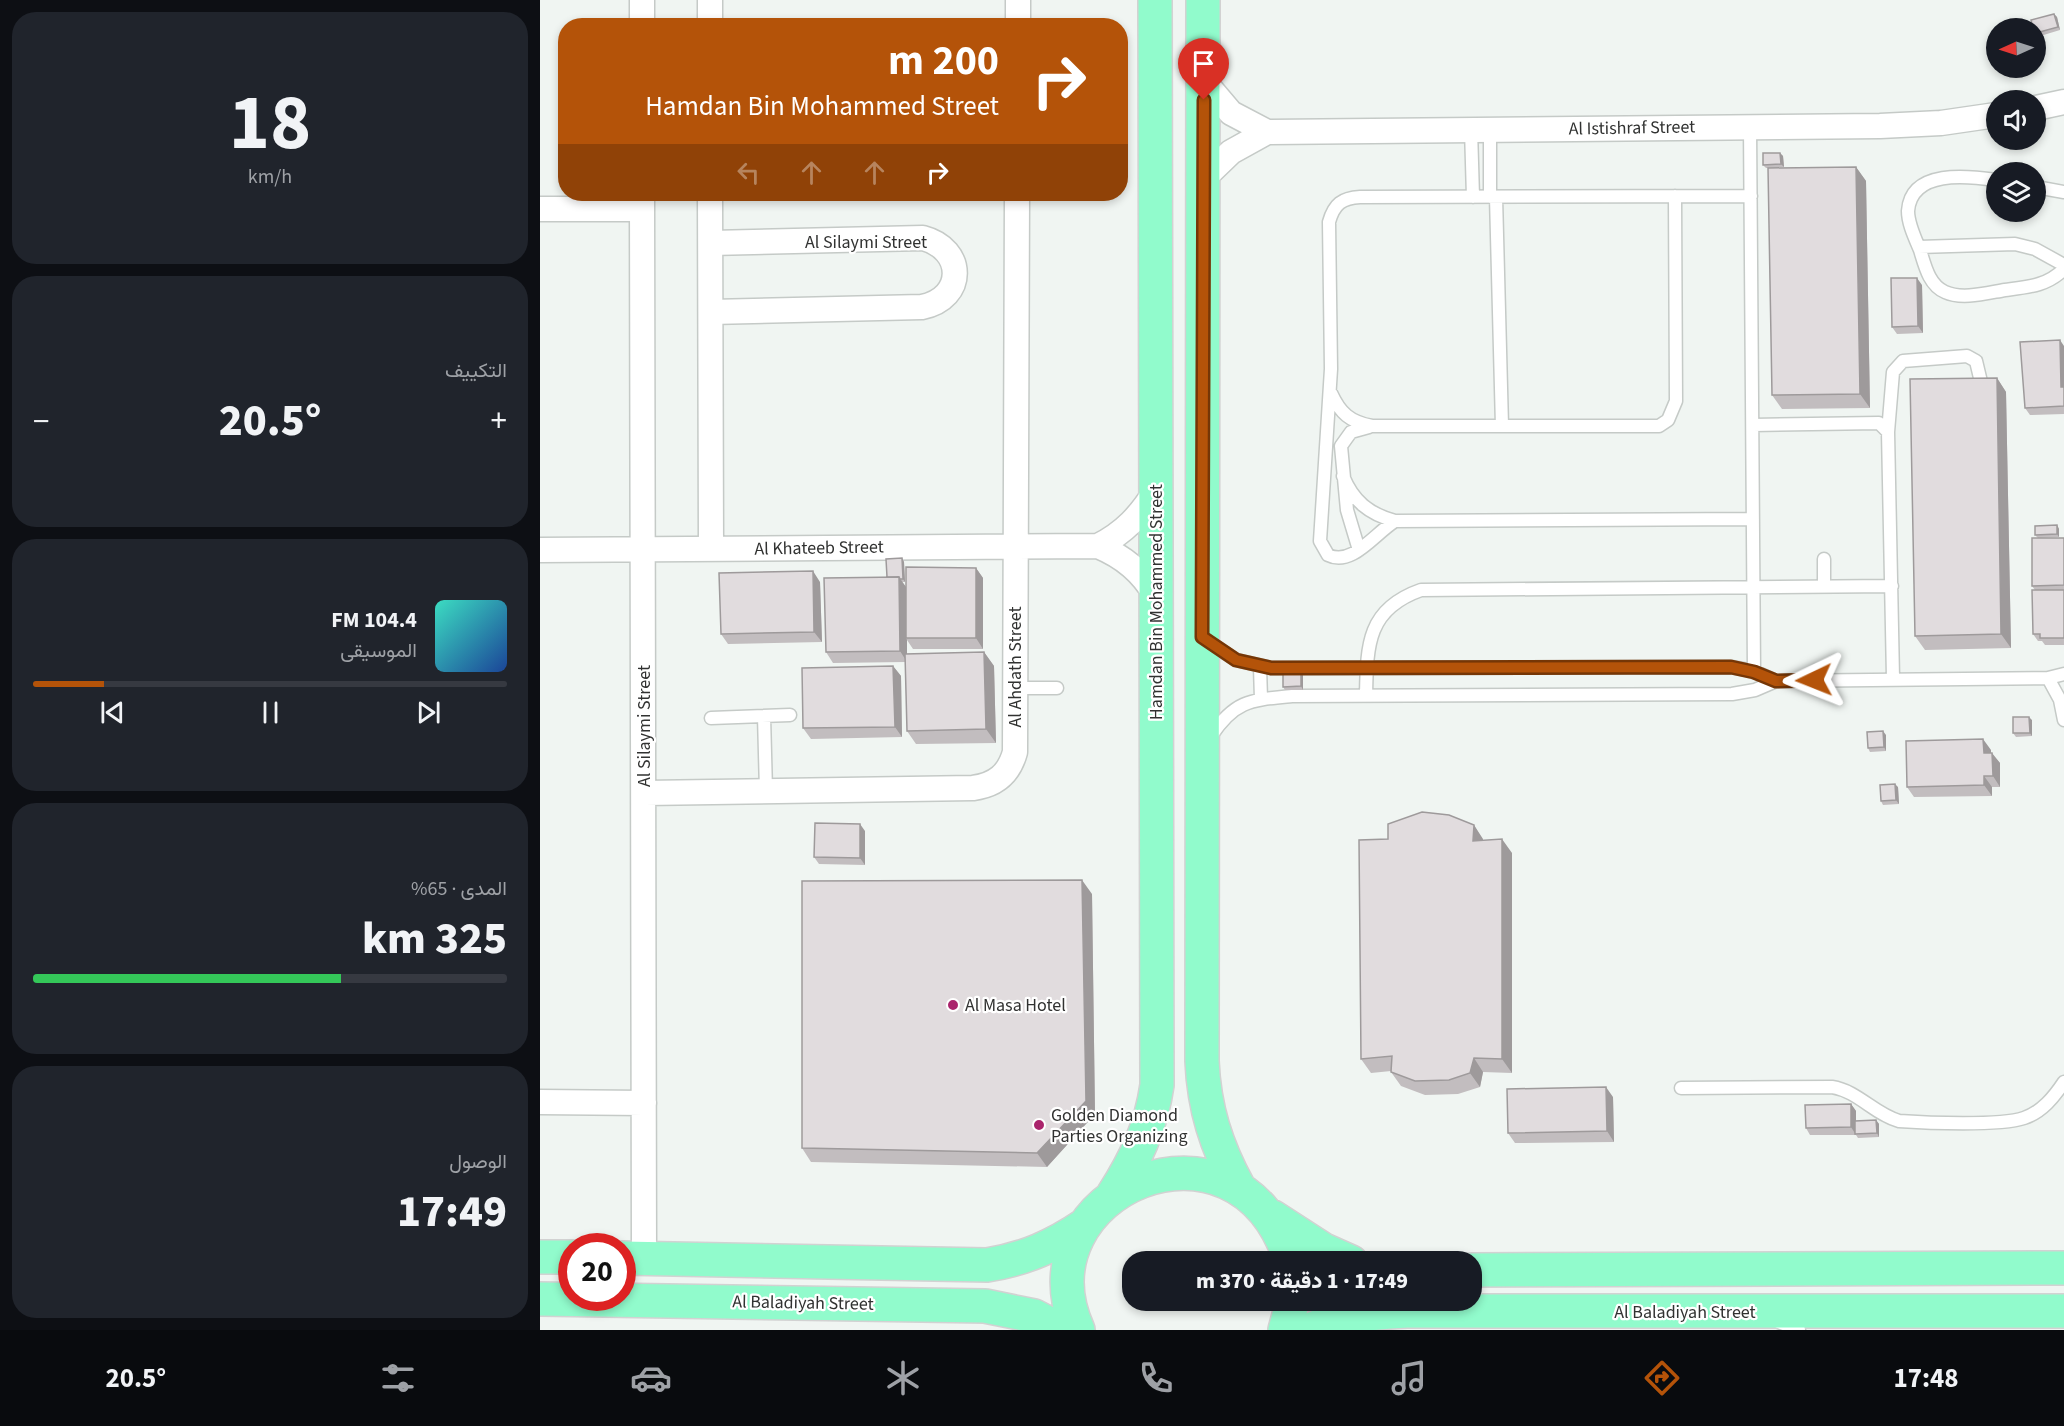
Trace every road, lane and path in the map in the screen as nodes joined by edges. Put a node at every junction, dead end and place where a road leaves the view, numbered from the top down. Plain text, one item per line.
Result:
1 (642, 0) edge
2 (710, 0) edge
3 (1018, 0) edge
4 (1155, 0) edge
5 (1203, 0) edge
6 (642, 18) edge
7 (710, 18) edge
8 (1018, 18) edge
9 (1203, 80) junction
10 (2064, 102) edge
11 (2046, 106) edge
12 (1986, 116) edge
13 (1750, 126) junction
14 (1481, 129) junction
15 (1267, 132) junction
16 (1205, 177) junction
17 (1986, 180) edge
18 (2046, 189) edge
19 (2064, 192) edge
20 (1674, 196) junction
21 (1751, 196) junction
22 (1473, 197) junction
23 (1493, 197) junction
24 (642, 201) edge
25 (710, 201) edge
26 (1017, 201) edge
27 (540, 209) edge
28 (711, 243) junction
29 (1918, 247) junction
30 (2064, 267) edge
31 (711, 312) junction
32 (1981, 382) edge
33 (1330, 391) junction
34 (1753, 425) junction
35 (1372, 426) junction
36 (1502, 426) junction
37 (1888, 432) junction
38 (1342, 476) junction
39 (1156, 490) junction
40 (1753, 519) junction
41 (1395, 521) junction
42 (1016, 546) junction
43 (1098, 546) junction
44 (711, 549) junction
45 (540, 550) edge
46 (643, 550) junction
47 (1359, 550) junction
48 (1824, 559) dead end
49 (1824, 586) junction
50 (1892, 586) junction
51 (1754, 587) junction
52 (1156, 597) junction
53 (1202, 637) junction
54 (1260, 667) junction
55 (1367, 668) junction
56 (1754, 672) junction
57 (2064, 674) edge
58 (1893, 678) junction
59 (2048, 678) junction
60 (1776, 681) junction
61 (1015, 688) junction
62 (1057, 688) dead end
63 (1366, 695) junction
64 (1261, 699) junction
65 (790, 715) dead end
66 (764, 716) junction
67 (711, 718) dead end
68 (2064, 720) edge
69 (1201, 750) junction
70 (766, 791) junction
71 (645, 793) junction
72 (2064, 1082) edge
73 (1681, 1088) dead end
74 (540, 1102) edge
75 (644, 1103) junction
76 (1239, 1188) junction
77 (1113, 1195) junction
78 (1269, 1215) junction
79 (1085, 1226) junction
80 (635, 1233) edge
81 (1288, 1251) edge
82 (1324, 1251) edge
83 (540, 1257) edge
84 (558, 1257) edge
85 (636, 1258) edge
86 (2064, 1268) edge
87 (1482, 1270) edge
88 (540, 1299) edge
89 (913, 1305) junction
90 (1290, 1311) edge
91 (1760, 1311) junction
92 (2064, 1311) edge
93 (1497, 1313) junction
94 (986, 1330) edge
95 (1061, 1330) edge
96 (1078, 1330) edge
97 (1285, 1330) edge
98 (1310, 1330) edge
99 (1400, 1330) edge
100 (1799, 1330) edge

1 - 6 street
2 - 7 street
3 - 8 street
4 - 39 main road, Hamdan Bin Mohammed Street
5 - 9 main road
9 - 15 street, Al Istishraf Street
9 - 16 main road
10 - 11 street
12 - 13 street, Al Istishraf Street
13 - 14 street, Al Istishraf Street
13 - 21 lane
14 - 15 street, Al Istishraf Street
14 - 22 lane
14 - 23 lane
15 - 16 street, Al Istishraf Street
16 - 53 main road
17 - 29 lane
18 - 19 lane
20 - 21 lane
20 - 23 lane
20 - 36 lane
21 - 34 lane
22 - 23 lane
22 - 33 lane
23 - 36 lane
24 - 27 street
24 - 46 street, Al Silaymi Street
25 - 28 street
26 - 42 street, Al Ahdath Street
28 - 31 street
28 - 31 street, Al Silaymi Street
29 - 30 lane
29 - 30 lane
31 - 44 street
32 - 37 lane
33 - 35 lane
33 - 47 lane
34 - 37 lane
34 - 40 lane
35 - 36 lane
35 - 38 lane
37 - 50 lane
38 - 41 lane
38 - 47 lane
39 - 43 street
39 - 52 main road, Hamdan Bin Mohammed Street
40 - 41 lane
40 - 51 lane
41 - 47 lane
42 - 43 street, Al Khateeb Street
42 - 44 street, Al Khateeb Street
42 - 61 street, Al Ahdath Street
43 - 52 street, Al Khateeb Street
44 - 46 street, Al Khateeb Street
45 - 46 street, Al Khateeb Street
46 - 71 street, Al Silaymi Street
48 - 49 lane
49 - 50 lane
49 - 51 lane
50 - 58 lane
51 - 55 lane
51 - 56 lane
52 - 77 main road, Hamdan Bin Mohammed Street
53 - 54 lane
53 - 69 main road
54 - 55 lane
54 - 64 lane
55 - 56 lane
55 - 63 lane
56 - 60 lane
57 - 59 lane
58 - 59 lane
58 - 60 lane
59 - 68 lane
60 - 63 lane
61 - 62 lane
61 - 70 street, Al Ahdath Street
63 - 64 lane
64 - 69 lane
65 - 66 lane
66 - 67 lane
66 - 70 lane
69 - 76 main road
70 - 71 street, Al Ahdath Street
71 - 75 street, Al Silaymi Street
72 - 73 lane
74 - 75 street
75 - 80 street, Al Silaymi Street
76 - 77 main road
76 - 78 main road
77 - 79 main road
78 - 81 main road
78 - 82 main road
79 - 85 main road
79 - 96 main road
83 - 84 main road
86 - 87 main road
88 - 89 main road, Al Baladiyah Street
89 - 94 main road
89 - 95 main road, Al Baladiyah Street
90 - 97 main road
91 - 92 main road, Al Baladiyah Street
91 - 93 main road, Al Baladiyah Street
91 - 100 lane
93 - 98 main road, Al Baladiyah Street
93 - 99 main road

